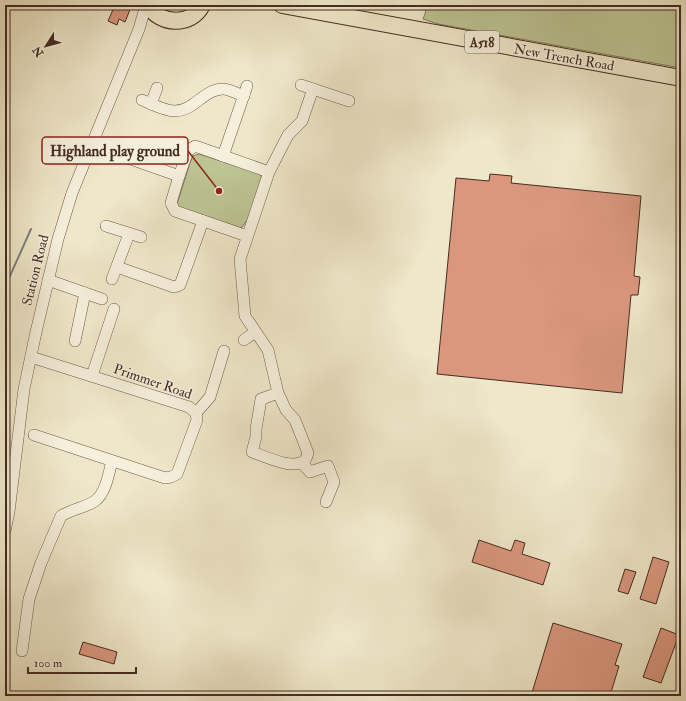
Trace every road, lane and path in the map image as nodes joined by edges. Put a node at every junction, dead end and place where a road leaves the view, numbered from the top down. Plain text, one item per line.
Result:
1 (147, 5) edge
2 (282, 5) edge
3 (203, 6) edge
4 (162, 19) junction
5 (139, 29) junction
6 (681, 78) edge
7 (301, 85) dead end
8 (157, 88) dead end
9 (312, 89) junction
10 (348, 101) dead end
11 (91, 145) junction
12 (223, 156) junction
13 (269, 172) junction
14 (179, 176) junction
15 (203, 221) junction
16 (106, 226) dead end
17 (130, 234) junction
18 (248, 236) junction
19 (141, 237) dead end
20 (117, 267) junction
21 (112, 279) dead end
22 (48, 280) junction
23 (85, 293) junction
24 (102, 299) dead end
25 (114, 309) dead end
26 (255, 332) junction
27 (244, 340) dead end
28 (75, 341) dead end
29 (224, 351) dead end
30 (31, 358) junction
31 (92, 376) junction
32 (278, 393) junction
33 (196, 412) junction
34 (34, 435) dead end
35 (112, 461) junction
36 (302, 463) junction
37 (326, 502) dead end
38 (5, 530) edge
39 (22, 652) dead end

1 - 4 highway
1 - 5 street, Station Road
2 - 6 highway, New Trench Road / A518
3 - 4 highway
4 - 5 street
5 - 11 street, Station Road
7 - 9 street
8 - 12 street
9 - 10 street
9 - 13 street
11 - 14 street
11 - 22 street, Station Road
12 - 13 street
12 - 14 street
13 - 18 street
14 - 15 street
15 - 18 street
15 - 20 street
16 - 17 street
17 - 19 street
17 - 20 street
18 - 26 street
20 - 21 street
22 - 23 street
22 - 30 street, Station Road
23 - 24 street
23 - 28 street
25 - 31 street
26 - 27 street
26 - 32 street
29 - 33 street
30 - 31 street, Primmer Road
30 - 38 street, Station Road
31 - 33 street, Primmer Road
32 - 36 street
32 - 36 street
33 - 35 street, Primmer Road
34 - 35 street, Primmer Road
35 - 39 street
36 - 37 street

